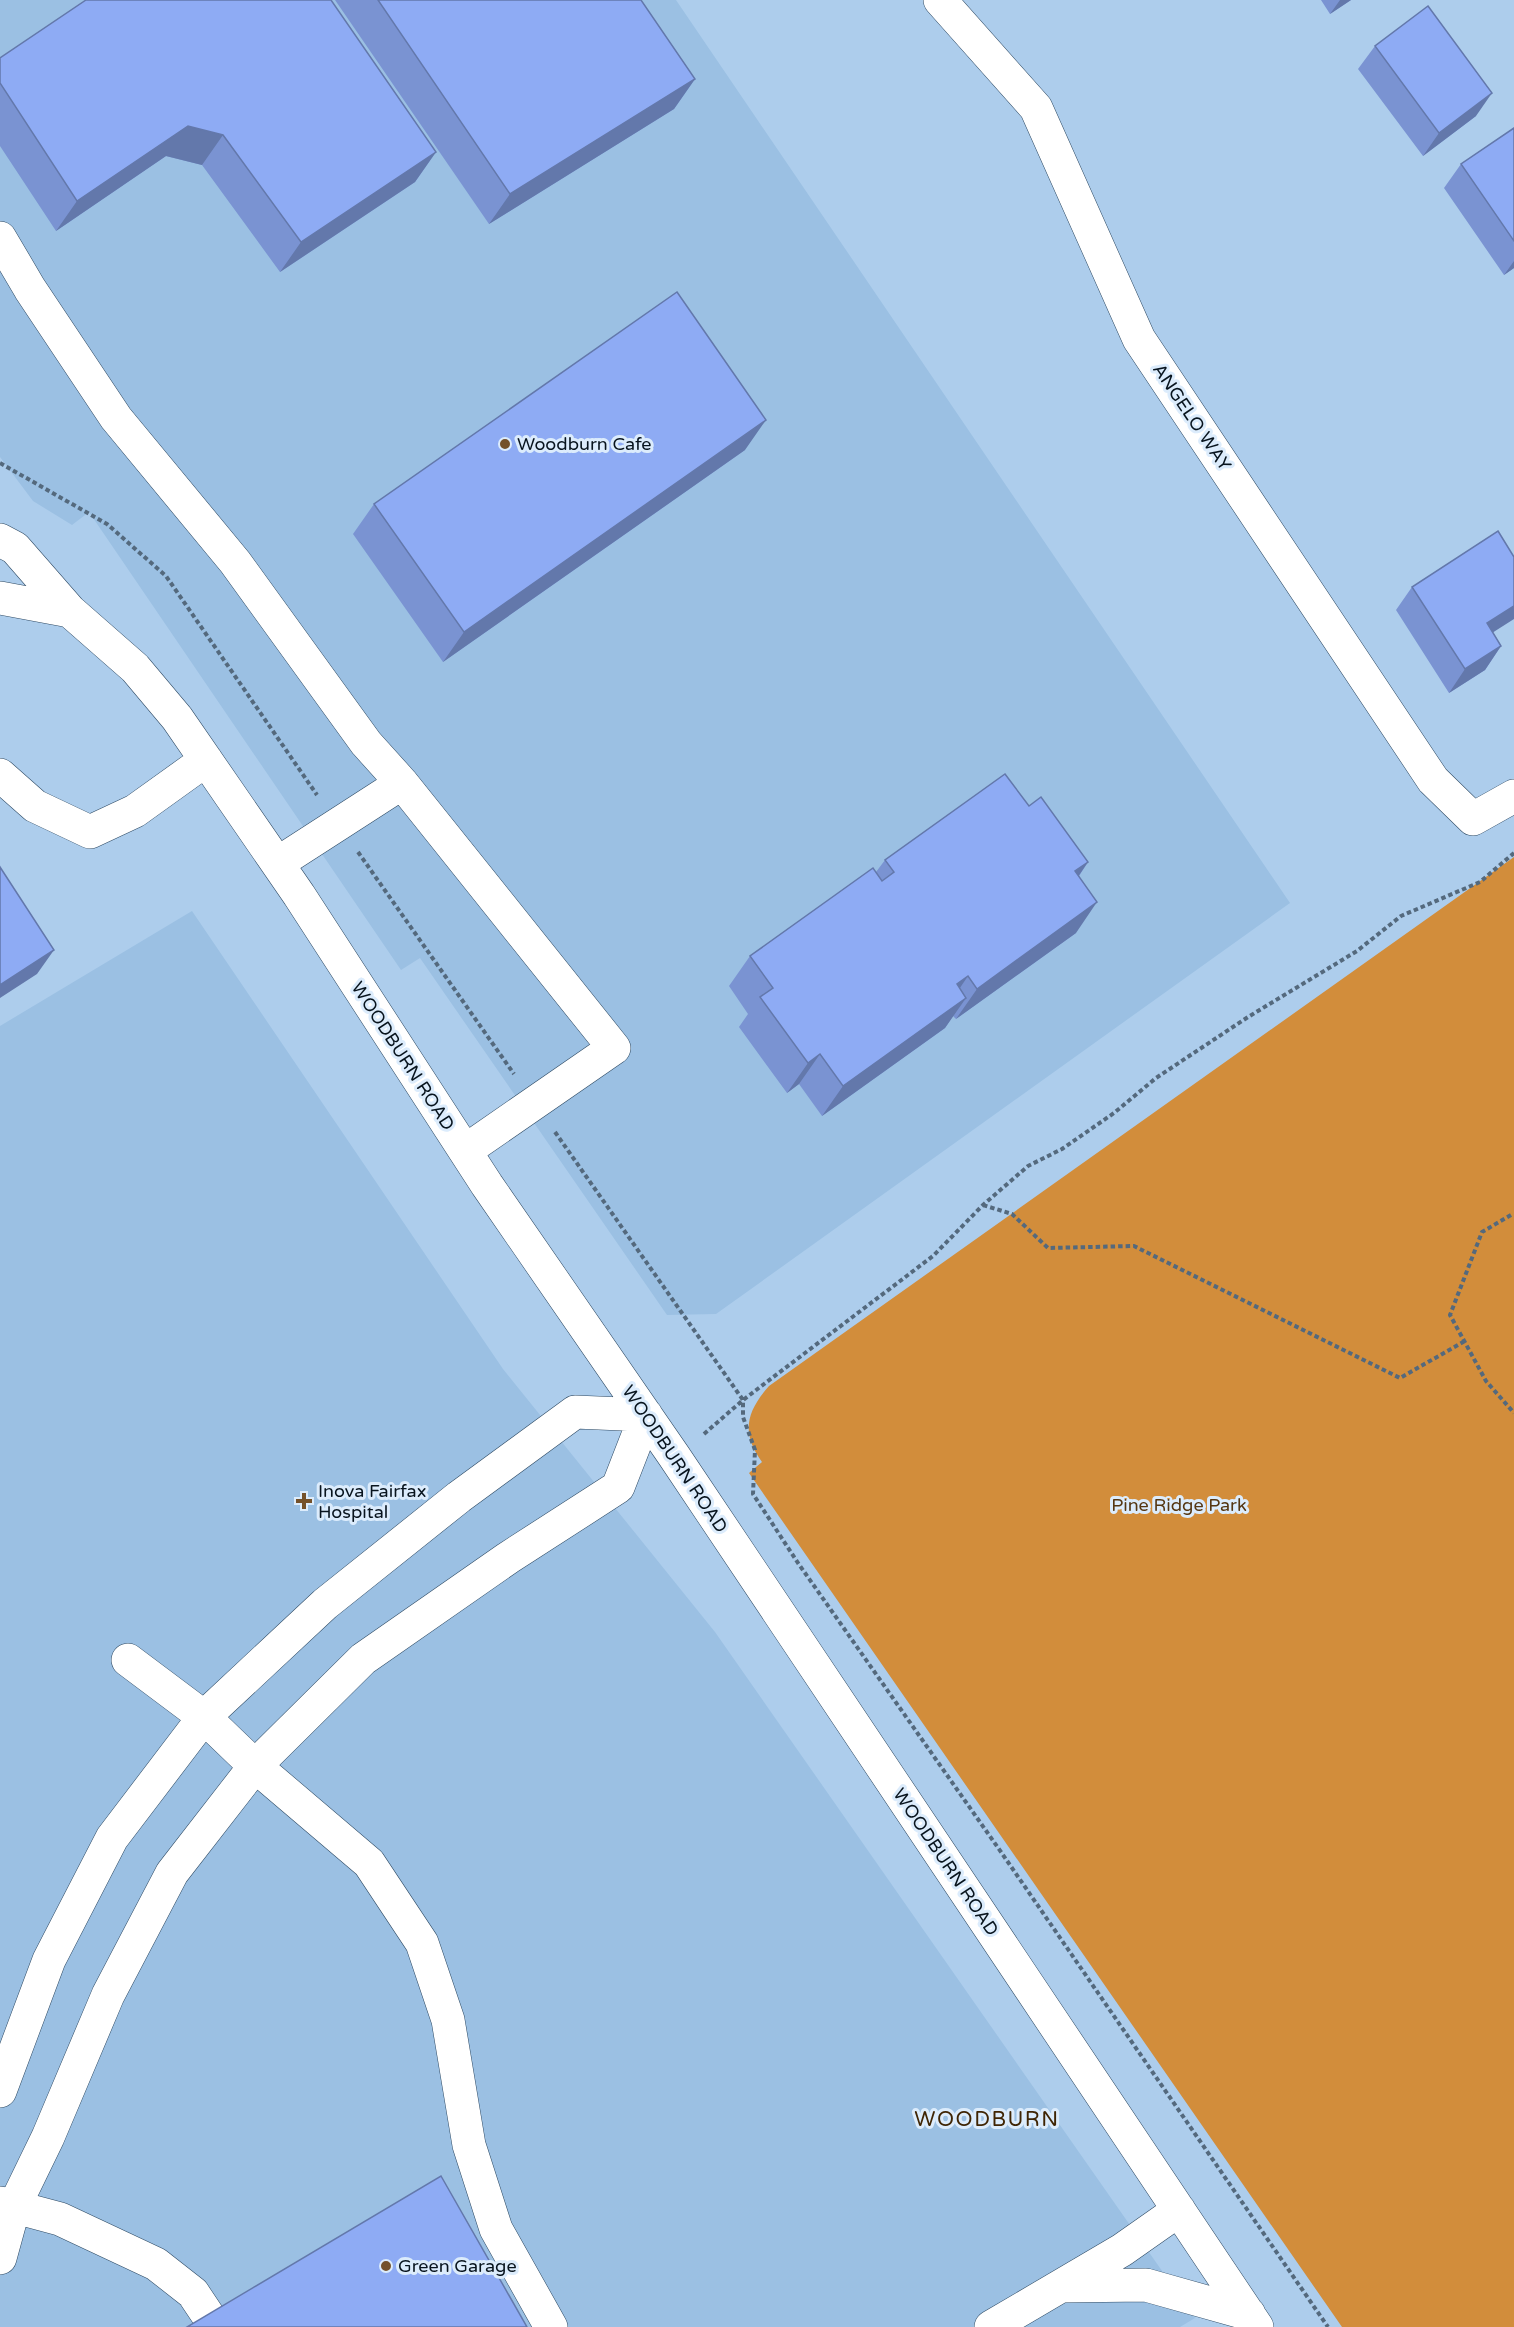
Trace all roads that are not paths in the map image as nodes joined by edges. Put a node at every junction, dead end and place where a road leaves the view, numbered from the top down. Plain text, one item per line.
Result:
1 (940, 0) edge
2 (0, 238) edge
3 (0, 540) edge
4 (0, 598) edge
5 (70, 611) junction
6 (206, 760) junction
7 (0, 775) edge
8 (402, 783) junction
9 (1514, 795) edge
10 (278, 863) junction
11 (465, 1151) junction
12 (646, 1415) junction
13 (128, 1660) dead end
14 (204, 1717) junction
15 (255, 1766) junction
16 (0, 2091) edge
17 (7, 2205) edge
18 (1179, 2210) junction
19 (0, 2258) edge
20 (1060, 2286) junction
21 (1253, 2321) edge
22 (215, 2326) edge
23 (551, 2327) edge
24 (991, 2327) edge

1 - 9 street, ANGELO WAY
2 - 8 street
3 - 5 street, WOODBURN ROAD
4 - 5 street
5 - 6 street, WOODBURN ROAD
6 - 7 street
6 - 10 street, WOODBURN ROAD
8 - 10 street
8 - 11 street
10 - 11 street, WOODBURN ROAD
11 - 12 street, WOODBURN ROAD
12 - 14 street
12 - 15 street
12 - 18 street, WOODBURN ROAD
13 - 14 street
14 - 15 street
14 - 16 street
15 - 17 street
15 - 23 street
17 - 19 street
17 - 22 street
18 - 20 street
18 - 21 street, WOODBURN ROAD
20 - 21 street
20 - 24 street

